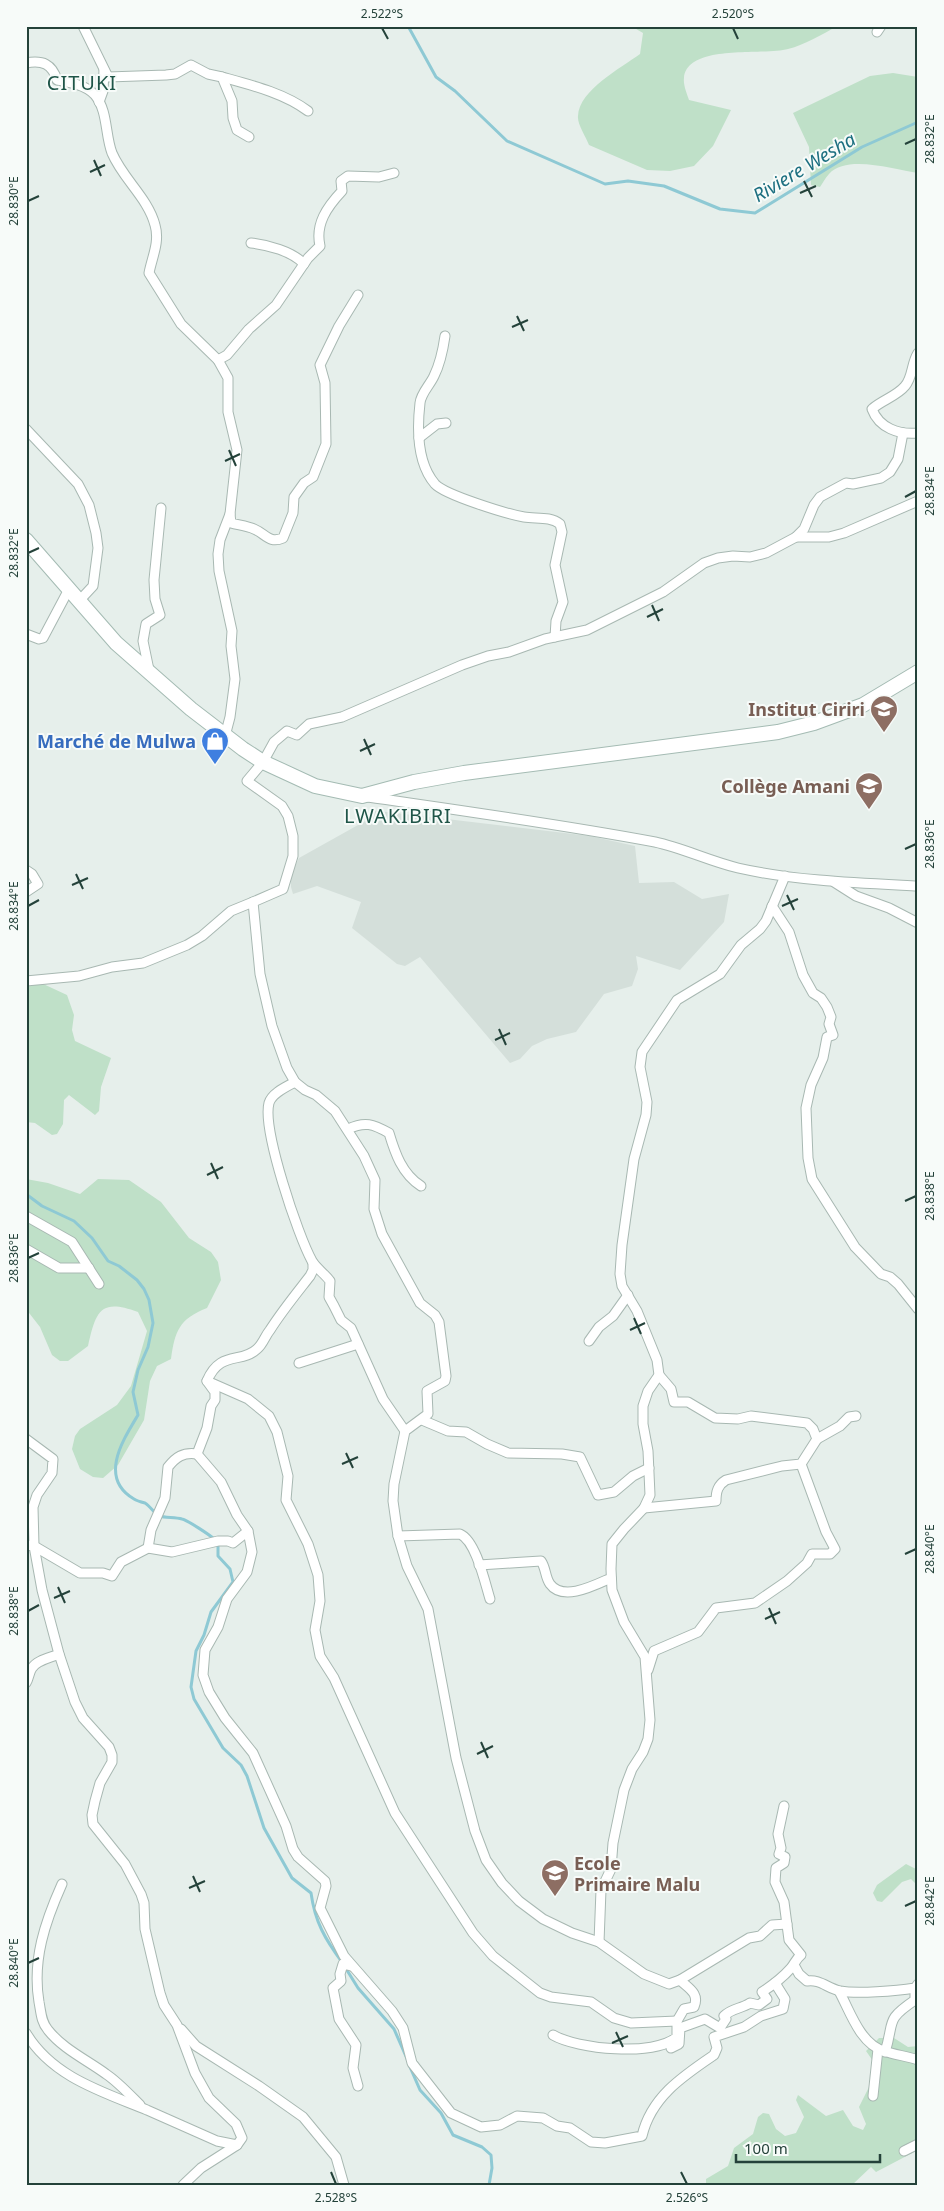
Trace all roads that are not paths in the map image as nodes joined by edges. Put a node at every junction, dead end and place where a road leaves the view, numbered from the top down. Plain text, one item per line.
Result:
1 (82, 26) edge
2 (26, 63) edge
3 (104, 67) junction
4 (222, 77) junction
5 (99, 102) junction
6 (308, 111) dead end
7 (249, 137) dead end
8 (394, 173) dead end
9 (251, 243) dead end
10 (304, 264) junction
11 (358, 295) dead end
12 (445, 336) dead end
13 (918, 353) edge
14 (218, 360) junction
15 (446, 423) dead end
16 (26, 429) edge
17 (903, 433) junction
18 (918, 433) edge
19 (419, 438) junction
20 (918, 501) edge
21 (161, 508) dead end
22 (230, 514) junction
23 (796, 537) junction
24 (26, 540) edge
25 (69, 589) junction
26 (79, 601) junction
27 (26, 634) edge
28 (555, 637) junction
29 (918, 672) edge
30 (150, 673) junction
31 (225, 736) junction
32 (263, 762) junction
33 (362, 796) junction
34 (26, 870) edge
35 (785, 876) junction
36 (829, 880) junction
37 (918, 886) edge
38 (26, 892) edge
39 (253, 902) junction
40 (772, 906) junction
41 (918, 923) edge
42 (26, 981) edge
43 (295, 1082) junction
44 (348, 1129) junction
45 (421, 1186) dead end
46 (26, 1216) edge
47 (26, 1249) edge
48 (313, 1263) junction
49 (89, 1268) junction
50 (99, 1284) dead end
51 (628, 1295) junction
52 (918, 1310) edge
53 (589, 1341) dead end
54 (358, 1344) junction
55 (299, 1363) dead end
56 (659, 1375) junction
57 (207, 1381) junction
58 (856, 1416) dead end
59 (422, 1420) junction
60 (405, 1431) junction
61 (26, 1439) edge
62 (817, 1439) junction
63 (197, 1454) junction
64 (801, 1464) junction
65 (649, 1468) junction
66 (644, 1508) junction
67 (248, 1531) junction
68 (398, 1536) junction
69 (30, 1546) edge
70 (148, 1548) junction
71 (479, 1565) junction
72 (610, 1578) junction
73 (490, 1599) dead end
74 (58, 1654) junction
75 (648, 1670) junction
76 (26, 1683) edge
77 (784, 1806) dead end
78 (62, 1884) dead end
79 (787, 1924) junction
80 (599, 1942) junction
81 (794, 1965) junction
82 (351, 1966) junction
83 (680, 1980) junction
84 (775, 1983) junction
85 (916, 1986) edge
86 (839, 1991) junction
87 (677, 2021) junction
88 (177, 2025) junction
89 (26, 2033) edge
90 (553, 2035) dead end
91 (672, 2042) junction
92 (881, 2050) junction
93 (918, 2060) edge
94 (358, 2086) dead end
95 (873, 2096) dead end
96 (146, 2110) junction
97 (237, 2144) junction
98 (918, 2144) edge
99 (904, 2151) dead end
100 (183, 2185) edge
101 (344, 2185) edge

1 - 3 street
2 - 5 street
3 - 4 street
3 - 5 street
4 - 6 street
4 - 7 street
5 - 14 street
8 - 10 street
9 - 10 street
10 - 14 street
11 - 22 street
12 - 19 street
13 - 17 street
14 - 22 street
15 - 19 street
16 - 26 street
17 - 18 street
17 - 23 street
19 - 28 street
20 - 23 street
21 - 30 street
22 - 31 street
23 - 28 street
24 - 25 street
25 - 26 street
25 - 27 street
26 - 30 street
28 - 32 street
29 - 33 street
30 - 31 street
31 - 32 street
32 - 33 street
32 - 39 street
33 - 35 street
34 - 38 street
35 - 36 street
35 - 40 street
36 - 37 street
36 - 41 street
39 - 42 street
39 - 43 street
40 - 51 street
40 - 52 street
43 - 44 street
43 - 48 street
44 - 45 street
44 - 59 street
46 - 49 street
47 - 49 street
48 - 54 street
48 - 57 street
49 - 50 street
51 - 53 street
51 - 56 street
54 - 55 street
54 - 60 street
56 - 62 street
56 - 65 street
57 - 63 street
57 - 87 street
58 - 62 street
59 - 60 street
59 - 65 street
60 - 68 street
61 - 69 street
62 - 64 street
63 - 67 street
63 - 70 street
64 - 66 street
64 - 75 street
65 - 66 street
66 - 72 street
67 - 70 street
67 - 82 street
68 - 71 street
68 - 80 street
69 - 70 street
69 - 74 street
71 - 72 street
71 - 73 street
72 - 75 street
74 - 76 street
74 - 88 street
75 - 80 street
77 - 79 street
78 - 96 street
79 - 81 street
79 - 83 street
80 - 83 street
81 - 84 street
81 - 86 street
82 - 84 street
82 - 94 street
83 - 87 street
84 - 91 street
85 - 86 street
85 - 92 street
86 - 92 street
87 - 91 street
88 - 97 street
88 - 101 street
89 - 96 street
90 - 91 street
92 - 93 street
92 - 95 street
96 - 97 street
97 - 100 street
98 - 99 street

